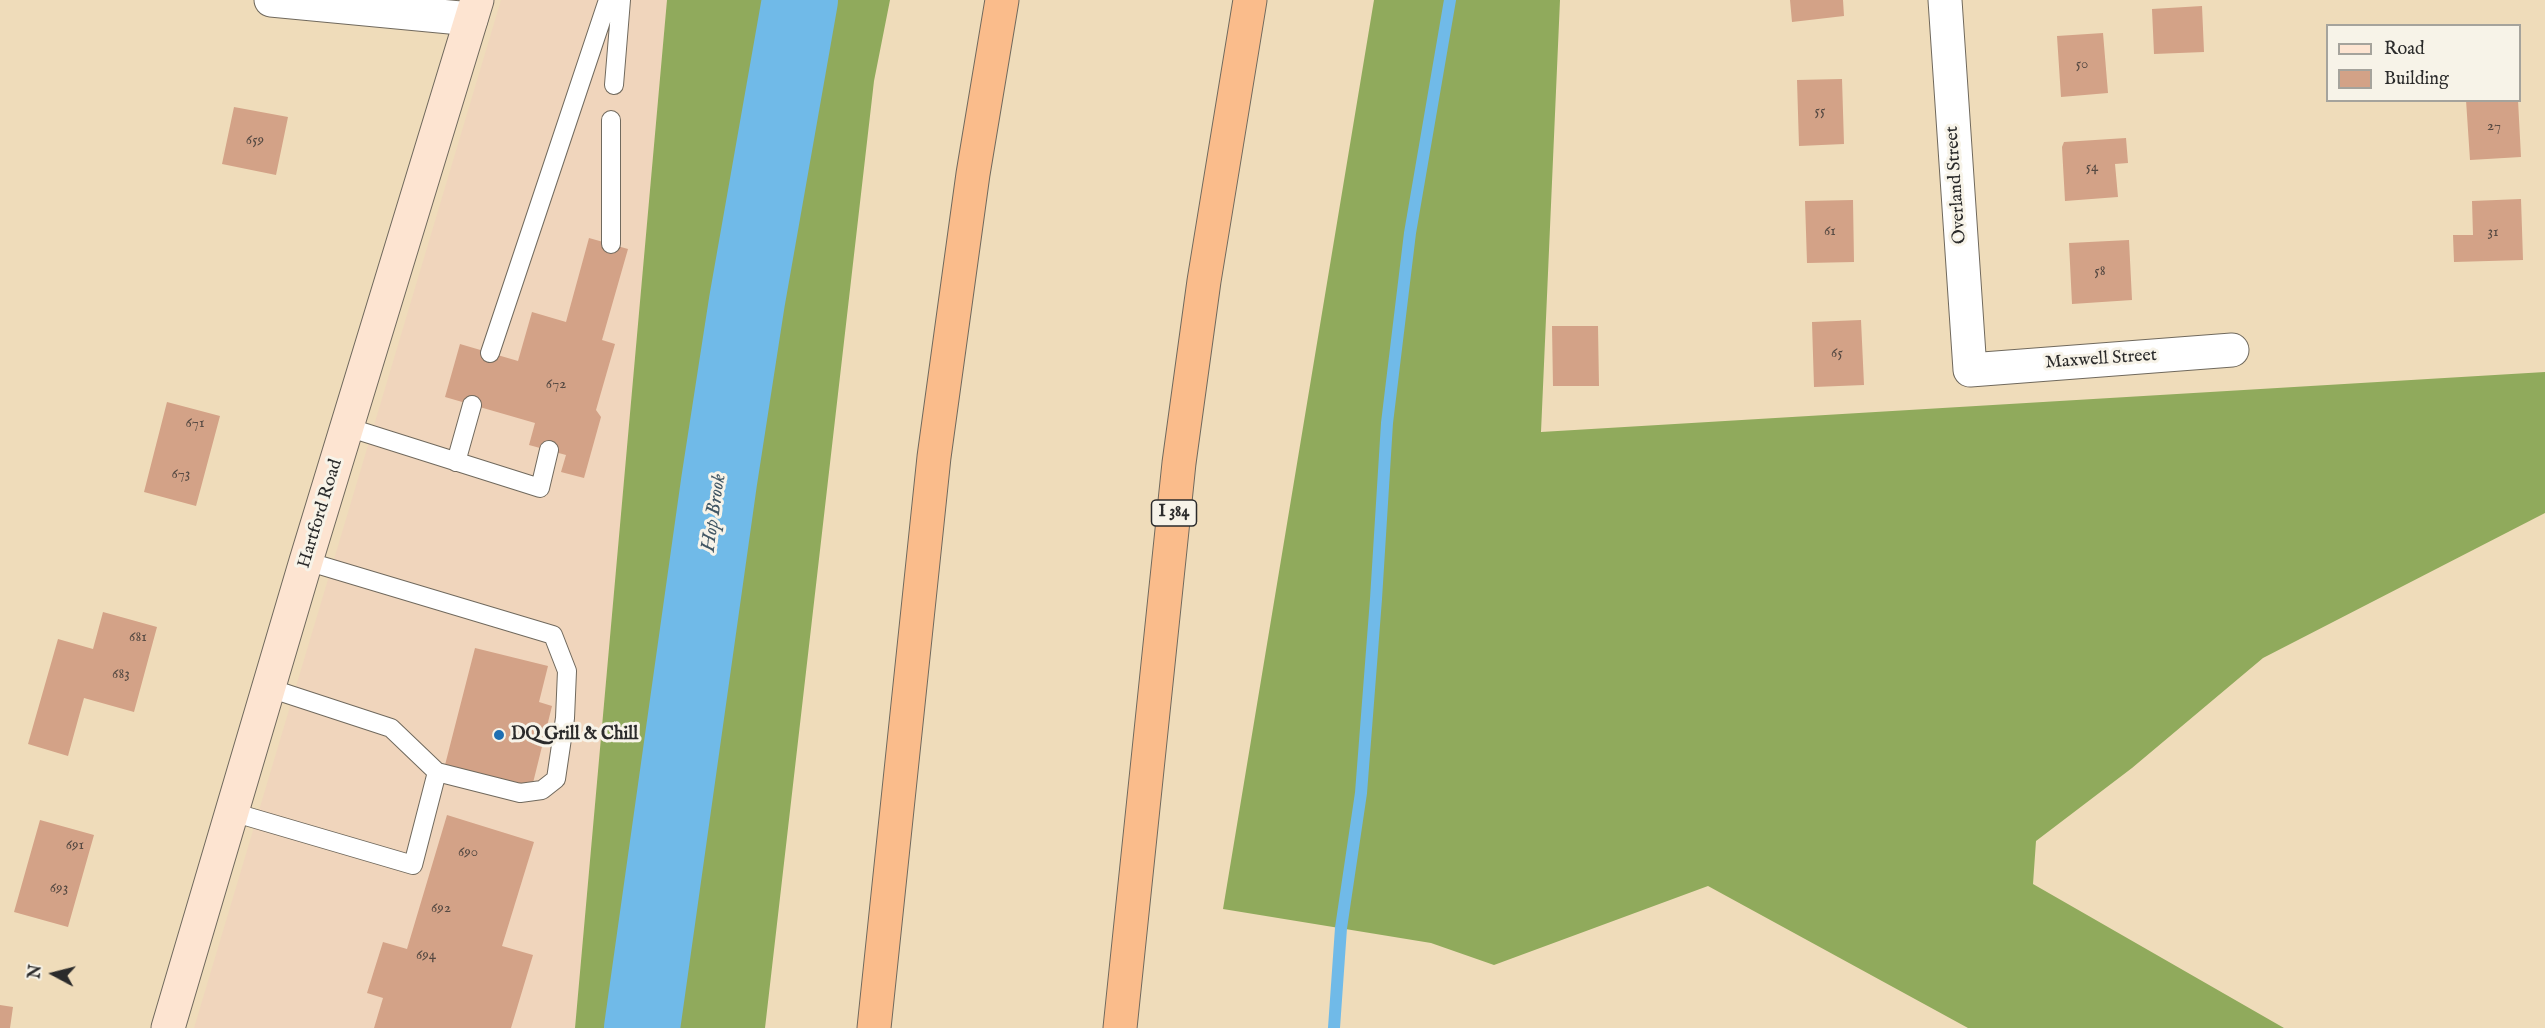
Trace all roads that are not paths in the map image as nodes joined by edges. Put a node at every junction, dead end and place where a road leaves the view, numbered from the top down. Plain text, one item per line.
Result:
1 (271, 0) edge
2 (608, 0) edge
3 (621, 0) edge
4 (1002, 0) edge
5 (1250, 0) edge
6 (1945, 0) edge
7 (474, 10) edge
8 (614, 85) dead end
9 (611, 120) dead end
10 (610, 244) dead end
11 (2232, 350) dead end
12 (490, 353) dead end
13 (1970, 370) joint
14 (472, 405) dead end
15 (347, 427) junction
16 (549, 450) dead end
17 (456, 462) junction
18 (306, 561) junction
19 (269, 688) junction
20 (437, 772) junction
21 (232, 812) junction
22 (168, 1028) edge
23 (874, 1028) edge
24 (1120, 1028) edge

1 - 7 street
2 - 12 lane
3 - 8 lane
4 - 23 highway
5 - 24 highway, I 384
6 - 13 street, Overland Street
7 - 15 main road, Hartford Road
9 - 10 lane
11 - 13 street, Maxwell Street
14 - 17 lane
15 - 17 lane
15 - 18 main road, Hartford Road
16 - 17 lane
18 - 19 main road, Hartford Road
18 - 20 lane
19 - 20 lane
19 - 21 main road, Hartford Road
20 - 21 lane
21 - 22 main road, Hartford Road

